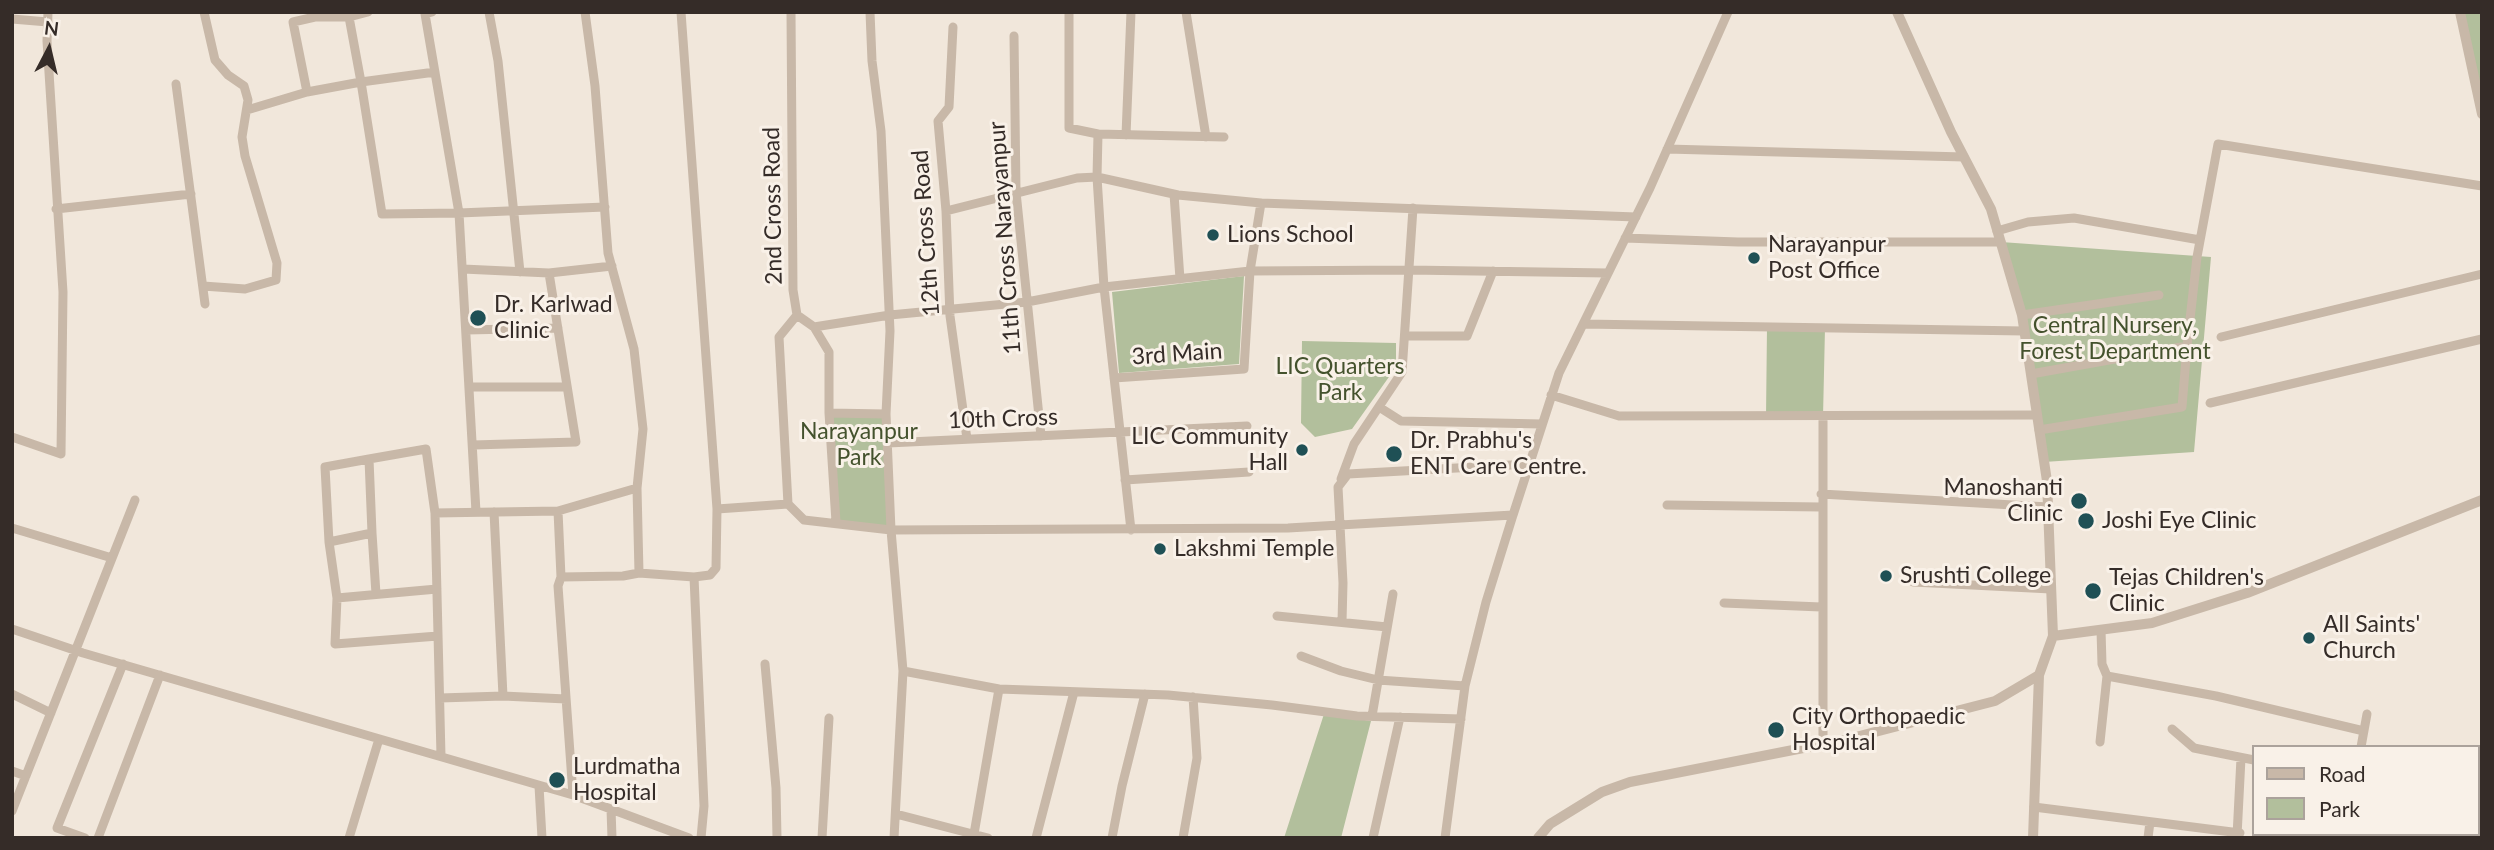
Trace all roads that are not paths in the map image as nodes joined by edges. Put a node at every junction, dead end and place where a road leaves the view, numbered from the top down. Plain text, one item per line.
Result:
1 (204, 12) edge
2 (368, 12) edge
3 (489, 12) edge
4 (585, 12) edge
5 (681, 12) edge
6 (790, 12) edge
7 (870, 12) edge
8 (1069, 12) edge
9 (1131, 12) edge
10 (1186, 12) edge
11 (1728, 12) edge
12 (1897, 12) edge
13 (2459, 12) edge
14 (426, 13) edge
15 (48, 17) edge
16 (349, 17) junction
17 (12, 19) edge
18 (953, 27) dead end
19 (1014, 36) dead end
20 (435, 72) junction
21 (361, 82) junction
22 (176, 84) dead end
23 (307, 92) junction
24 (247, 110) junction
25 (2482, 114) edge
26 (1098, 134) junction
27 (1126, 135) junction
28 (1206, 137) junction
29 (1224, 137) dead end
30 (1667, 149) junction
31 (1964, 157) junction
32 (1097, 177) junction
33 (2482, 186) edge
34 (1016, 192) junction
35 (191, 194) junction
36 (1174, 194) junction
37 (1261, 203) junction
38 (605, 206) junction
39 (1413, 208) junction
40 (56, 209) junction
41 (514, 211) junction
42 (946, 211) junction
43 (459, 213) junction
44 (1636, 217) junction
45 (1997, 231) junction
46 (1625, 238) junction
47 (2200, 240) junction
48 (2001, 242) junction
49 (612, 267) junction
50 (463, 269) junction
51 (1409, 270) junction
52 (1250, 271) junction
53 (1493, 271) junction
54 (520, 272) junction
55 (549, 273) junction
56 (1608, 273) junction
57 (2482, 274) edge
58 (1180, 279) junction
59 (203, 286) junction
60 (1104, 287) junction
61 (2159, 295) dead end
62 (1027, 302) junction
63 (205, 303) dead end
64 (950, 310) junction
65 (890, 314) junction
66 (797, 315) junction
67 (2022, 315) junction
68 (1583, 324) junction
69 (814, 327) junction
70 (558, 328) junction
71 (466, 330) junction
72 (2024, 331) junction
73 (1405, 336) junction
74 (2221, 337) dead end
75 (2482, 340) edge
76 (2187, 346) junction
77 (2031, 374) junction
78 (1114, 378) junction
79 (469, 387) junction
80 (567, 387) junction
81 (1551, 395) junction
82 (2210, 403) dead end
83 (1379, 407) junction
84 (829, 413) junction
85 (886, 414) junction
86 (2037, 415) junction
87 (1823, 417) junction
88 (1542, 424) junction
89 (1247, 426) dead end
90 (2039, 430) junction
91 (1120, 433) junction
92 (1041, 436) junction
93 (12, 437) edge
94 (967, 439) junction
95 (888, 443) junction
96 (472, 445) junction
97 (369, 459) junction
98 (1529, 464) junction
99 (1249, 472) dead end
100 (1125, 480) junction
101 (1338, 487) junction
102 (636, 488) junction
103 (1821, 494) junction
104 (135, 500) dead end
105 (2482, 500) edge
106 (788, 504) junction
107 (1667, 505) dead end
108 (1821, 507) junction
109 (2048, 507) junction
110 (717, 509) junction
111 (558, 511) junction
112 (476, 512) junction
113 (494, 512) junction
114 (435, 513) junction
115 (1513, 515) junction
116 (836, 522) junction
117 (1341, 526) junction
118 (12, 528) edge
119 (891, 530) junction
120 (1131, 530) junction
121 (372, 533) junction
122 (329, 542) junction
123 (112, 558) junction
124 (639, 573) junction
125 (561, 577) junction
126 (694, 577) junction
127 (1913, 582) dead end
128 (437, 589) junction
129 (2051, 589) junction
130 (376, 594) junction
131 (1393, 594) dead end
132 (337, 598) junction
133 (1724, 603) dead end
134 (1821, 607) junction
135 (1277, 616) dead end
136 (1342, 622) junction
137 (1387, 627) junction
138 (12, 629) edge
139 (2101, 630) junction
140 (438, 636) junction
141 (2053, 636) junction
142 (75, 650) junction
143 (1301, 656) dead end
144 (123, 664) junction
145 (765, 664) dead end
146 (903, 671) junction
147 (160, 675) junction
148 (2039, 675) junction
149 (2107, 676) junction
150 (1378, 680) junction
151 (1465, 686) junction
152 (999, 689) junction
153 (1074, 692) junction
154 (12, 694) edge
155 (1145, 694) junction
156 (503, 696) junction
157 (1193, 697) junction
158 (440, 698) junction
159 (566, 699) junction
160 (51, 713) junction
161 (2367, 714) dead end
162 (1372, 716) junction
163 (1400, 717) junction
164 (829, 719) dead end
165 (1461, 719) junction
166 (2172, 729) dead end
167 (2364, 731) junction
168 (379, 739) junction
169 (2100, 742) dead end
170 (1822, 744) junction
171 (2361, 745) edge
172 (441, 757) junction
173 (2241, 758) junction
174 (2252, 760) edge
175 (12, 771) edge
176 (26, 776) junction
177 (539, 786) junction
178 (573, 795) junction
179 (2035, 807) junction
180 (611, 809) junction
181 (12, 811) edge
182 (896, 814) junction
183 (2150, 822) junction
184 (974, 834) junction
185 (2238, 835) edge
186 (85, 838) edge
187 (98, 838) edge
188 (349, 838) edge
189 (542, 838) edge
190 (612, 838) edge
191 (689, 838) edge
192 (701, 838) edge
193 (777, 838) edge
194 (822, 838) edge
195 (894, 838) edge
196 (988, 838) edge
197 (1036, 838) edge
198 (1112, 838) edge
199 (1183, 838) edge
200 (1373, 838) edge
201 (1445, 838) edge
202 (1538, 838) edge
203 (2033, 838) edge
204 (2148, 838) edge

1 - 24 street
2 - 16 street
3 - 41 street
4 - 38 street
5 - 110 street
6 - 66 street, 2nd Cross Road
7 - 65 street
8 - 26 street
9 - 27 street
10 - 28 street
11 - 30 street
12 - 31 street
13 - 25 street
14 - 20 street
15 - 17 street
15 - 40 street
16 - 21 street
16 - 23 street
18 - 42 street, 12th Cross Road
19 - 34 street, 11th Cross Narayanpur
20 - 21 street
20 - 43 street
21 - 23 street
21 - 43 street
22 - 35 street
23 - 24 street
24 - 59 street
26 - 27 street
26 - 32 street
27 - 28 street
28 - 29 street
30 - 31 street
30 - 44 street
31 - 45 street
32 - 34 street
32 - 36 street
32 - 60 street
33 - 47 street
34 - 42 street
34 - 62 street, 11th Cross Narayanpur
35 - 40 street
35 - 59 street
36 - 37 street
36 - 58 street
37 - 39 street
37 - 52 street
38 - 41 street
38 - 49 street
39 - 44 street
39 - 51 street
40 - 93 street
41 - 43 street
41 - 54 street
42 - 64 street, 12th Cross Road
43 - 50 street
44 - 46 street
45 - 47 street
45 - 48 street
46 - 48 street
46 - 56 street
47 - 76 street
48 - 67 street
49 - 55 street
49 - 102 street
50 - 54 street
50 - 71 street
51 - 52 street
51 - 53 street
51 - 73 street
52 - 58 street
52 - 78 street, 3rd Main
53 - 56 street
53 - 73 street
54 - 55 street
55 - 70 street
56 - 68 street
57 - 74 street
58 - 60 street
59 - 63 street
60 - 62 street
60 - 78 street
61 - 67 street
62 - 64 street
62 - 92 street, 11th Cross Narayanpur
64 - 65 street
64 - 94 street, 12th Cross Road
65 - 69 street
65 - 85 street
66 - 69 street, 2nd Cross Road
66 - 106 street
67 - 72 street
68 - 72 street
68 - 81 street
69 - 84 street, 2nd Cross Road
70 - 71 street
70 - 80 street
71 - 79 street
72 - 77 street
73 - 83 street
75 - 82 street
76 - 77 street
76 - 90 street
77 - 86 street
78 - 91 street
79 - 80 street
79 - 96 street
80 - 96 street
81 - 87 street
81 - 88 street
83 - 88 street
83 - 101 street
84 - 85 street
84 - 116 street, 2nd Cross Road
85 - 95 street
86 - 87 street
86 - 90 street
87 - 103 street
88 - 98 street
89 - 91 street, 10th Cross
90 - 109 street
91 - 92 street, 10th Cross
91 - 100 street
92 - 94 street, 10th Cross
94 - 95 street, 10th Cross
95 - 119 street
96 - 112 street
97 - 114 street
97 - 121 street
97 - 122 street
98 - 101 street
98 - 115 street
99 - 100 street
100 - 120 street
101 - 117 street
102 - 111 street
102 - 124 street
103 - 108 street
103 - 109 street
104 - 123 street
105 - 139 street
106 - 110 street
106 - 116 street
107 - 108 street
108 - 134 street
109 - 129 street
110 - 126 street
111 - 113 street
111 - 125 street
112 - 113 street
112 - 114 street
113 - 156 street
114 - 128 street
115 - 117 street
115 - 151 street
116 - 119 street
117 - 120 street
117 - 136 street
118 - 123 street
119 - 120 street
119 - 146 street
121 - 122 street
121 - 130 street
122 - 132 street
123 - 142 street
124 - 125 street
124 - 126 street
125 - 159 street
126 - 192 street
127 - 129 street
128 - 130 street
128 - 140 street
129 - 141 street
130 - 132 street
131 - 137 street
132 - 140 street
133 - 134 street
134 - 170 street
135 - 136 street
136 - 137 street
137 - 150 street
138 - 142 street
139 - 141 street
139 - 149 street
140 - 158 street
141 - 148 street
142 - 144 street
142 - 160 street
143 - 150 street
144 - 147 street
144 - 186 street
145 - 193 street
146 - 152 street
146 - 182 street
147 - 168 street
147 - 187 street
148 - 170 street
148 - 179 street
149 - 167 street
149 - 169 street
150 - 151 street
150 - 162 street
151 - 165 street
152 - 153 street
152 - 184 street
153 - 155 street
153 - 197 street
154 - 160 street
155 - 157 street
155 - 198 street
156 - 158 street
156 - 159 street
157 - 162 street
157 - 199 street
158 - 172 street
159 - 178 street
160 - 176 street
161 - 167 street
162 - 163 street
163 - 165 street
163 - 200 street
164 - 194 street
165 - 201 street
166 - 173 street
167 - 171 street
168 - 172 street
168 - 188 street
170 - 202 street
172 - 177 street
173 - 174 street
173 - 185 street
175 - 176 street
176 - 181 street
177 - 178 street
177 - 189 street
178 - 180 street
179 - 183 street
179 - 203 street
180 - 190 street
180 - 191 street
182 - 184 street
182 - 195 street
183 - 185 street
183 - 204 street
184 - 196 street

